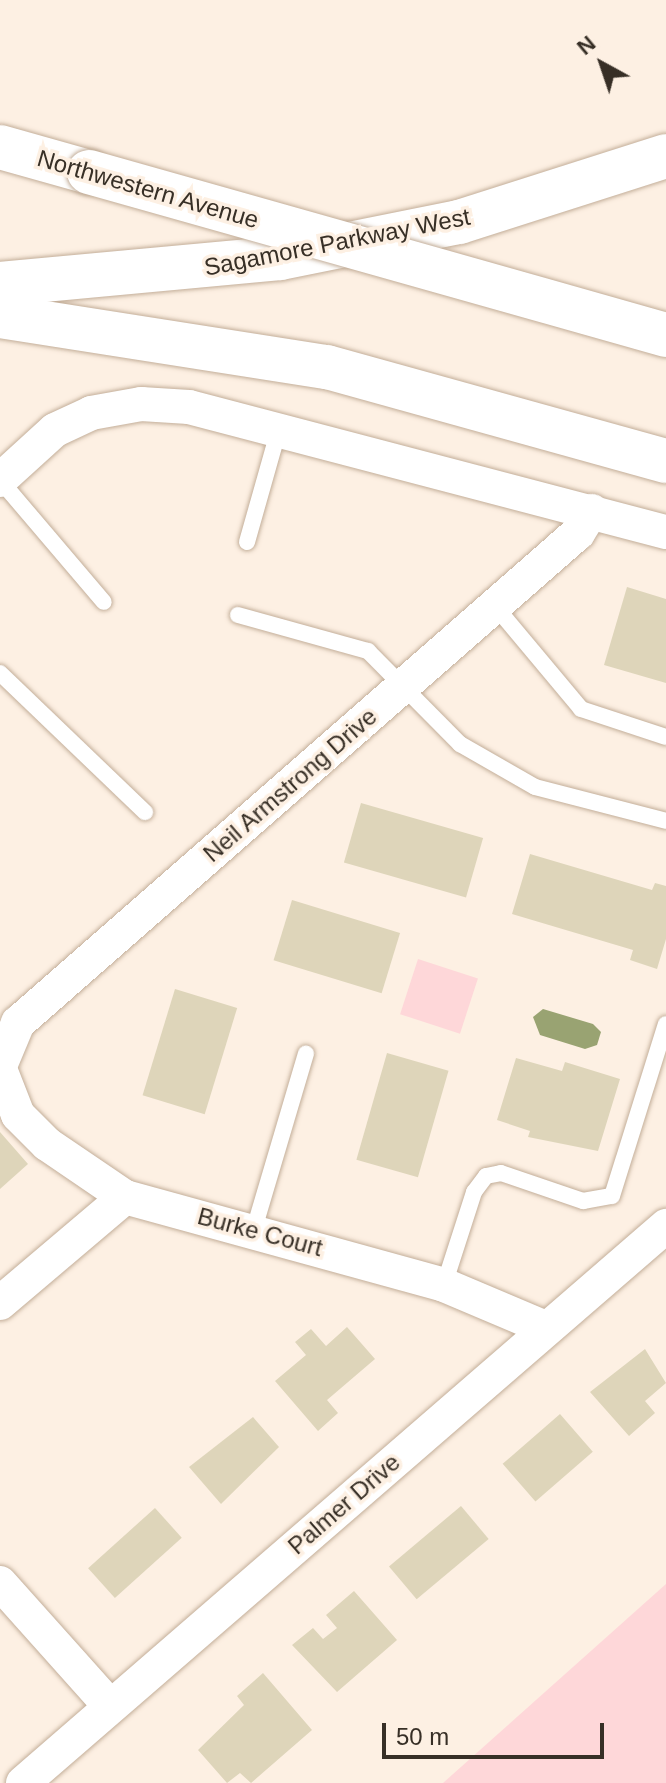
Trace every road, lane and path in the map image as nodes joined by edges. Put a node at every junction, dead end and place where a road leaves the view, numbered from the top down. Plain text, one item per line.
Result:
1 (0, 147) edge
2 (666, 156) edge
3 (0, 284) edge
4 (0, 316) edge
5 (666, 335) edge
6 (279, 429) junction
7 (666, 461) edge
8 (0, 480) edge
9 (592, 511) junction
10 (666, 532) edge
11 (247, 542) dead end
12 (104, 602) dead end
13 (495, 606) junction
14 (238, 615) dead end
15 (0, 673) edge
16 (406, 683) junction
17 (666, 737) edge
18 (145, 812) dead end
19 (666, 821) edge
20 (666, 1024) edge
21 (306, 1054) dead end
22 (660, 1063) edge
23 (0, 1068) edge
24 (125, 1197) junction
25 (666, 1226) edge
26 (254, 1229) junction
27 (444, 1285) junction
28 (0, 1303) edge
29 (546, 1328) junction
30 (0, 1583) edge
31 (110, 1706) junction
32 (23, 1783) edge

1 - 5 main road, Northwestern Avenue, bridge
2 - 3 main road, Sagamore Parkway West
4 - 7 main road
6 - 8 street
6 - 9 street
6 - 11 lane
8 - 12 lane
9 - 10 street
9 - 13 street, Neil Armstrong Drive
13 - 16 street, Neil Armstrong Drive
13 - 17 lane
14 - 16 lane
15 - 18 lane
16 - 19 lane
16 - 23 street, Neil Armstrong Drive
20 - 22 lane
21 - 26 lane
22 - 27 lane
23 - 24 street, Neil Armstrong Drive
24 - 26 street, Burke Court
24 - 28 street
25 - 29 street, Palmer Drive
26 - 27 street, Burke Court
27 - 29 street, Burke Court
29 - 31 street, Palmer Drive
30 - 31 street
31 - 32 street, Palmer Drive

